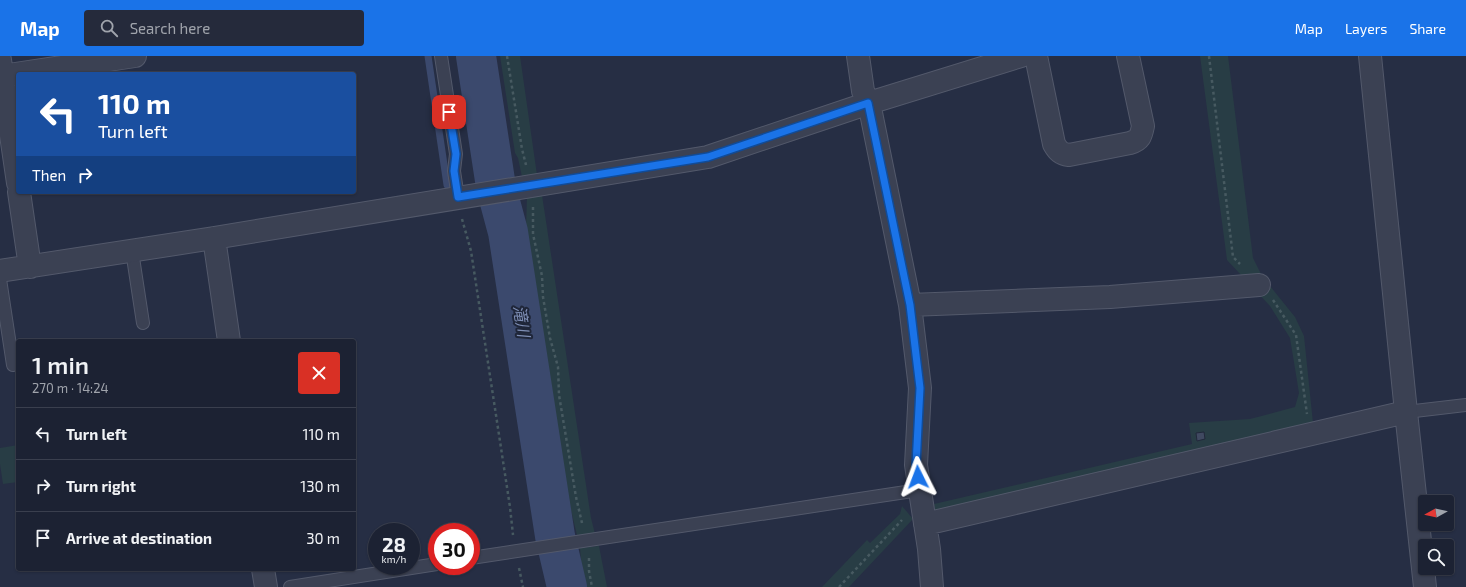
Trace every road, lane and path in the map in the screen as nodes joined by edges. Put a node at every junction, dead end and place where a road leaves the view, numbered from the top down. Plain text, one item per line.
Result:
1 (135, 56) edge
2 (441, 56) edge
3 (507, 56) edge
4 (858, 56) edge
5 (1021, 56) edge
6 (1036, 56) edge
7 (1128, 56) edge
8 (1209, 56) edge
9 (1370, 56) edge
10 (1, 68) edge
11 (868, 103) junction
12 (16, 170) edge
13 (16, 184) edge
14 (528, 185) junction
15 (0, 188) edge
16 (19, 194) edge
17 (462, 197) junction
18 (214, 238) junction
19 (132, 251) junction
20 (30, 267) junction
21 (0, 271) edge
22 (0, 279) edge
23 (1259, 285) junction
24 (910, 305) junction
25 (143, 323) dead end
26 (229, 339) edge
27 (13, 365) dead end
28 (1466, 405) edge
29 (1406, 412) junction
30 (1307, 416) dead end
31 (919, 490) junction
32 (903, 519) dead end
33 (925, 524) junction
34 (584, 529) dead end
35 (519, 551) junction
36 (588, 551) dead end
37 (480, 557) edge
38 (428, 565) edge
39 (263, 571) edge
40 (266, 587) edge
41 (290, 587) edge
42 (523, 587) edge
43 (592, 587) edge
44 (839, 587) edge
45 (932, 587) edge
46 (1425, 587) edge

1 - 10 street
2 - 17 lane
3 - 14 path
4 - 11 street
5 - 11 street
6 - 7 street
8 - 23 path
9 - 29 street
10 - 12 street
11 - 14 street
11 - 24 street
13 - 15 street
14 - 17 street
14 - 34 path
16 - 20 street
17 - 18 street
17 - 35 path
18 - 19 street
18 - 26 street
19 - 20 street
19 - 25 lane
20 - 21 street
22 - 27 lane
23 - 24 street
23 - 30 path
24 - 31 street
28 - 29 lane
29 - 33 street
29 - 46 street
31 - 33 street
31 - 35 lane
32 - 44 path
33 - 45 street
35 - 37 lane
35 - 42 path
36 - 43 path
38 - 41 lane
39 - 40 street

